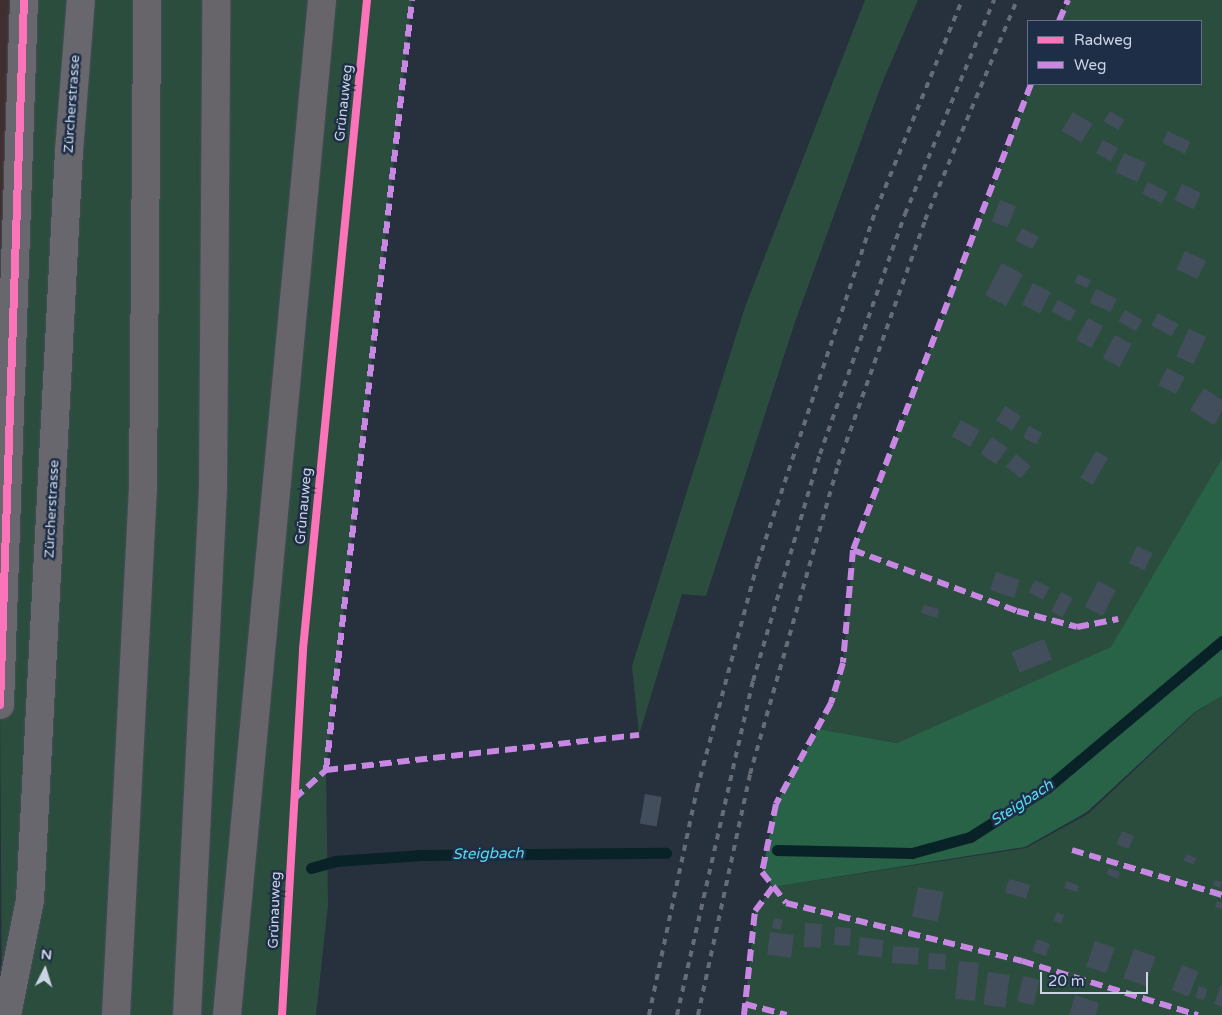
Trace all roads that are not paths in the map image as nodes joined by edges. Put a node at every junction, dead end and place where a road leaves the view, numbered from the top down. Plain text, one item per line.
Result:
1 (24, 0) edge
2 (81, 0) edge
3 (147, 0) edge
4 (216, 0) edge
5 (322, 0) edge
6 (0, 705) edge
7 (0, 988) edge
8 (2, 1015) edge
9 (7, 1015) edge
10 (116, 1015) edge
11 (188, 1015) edge
12 (228, 1015) edge

1 - 6 main road
2 - 9 main road, Zürcherstrasse
3 - 10 highway
4 - 11 highway
5 - 12 highway
7 - 8 main road

